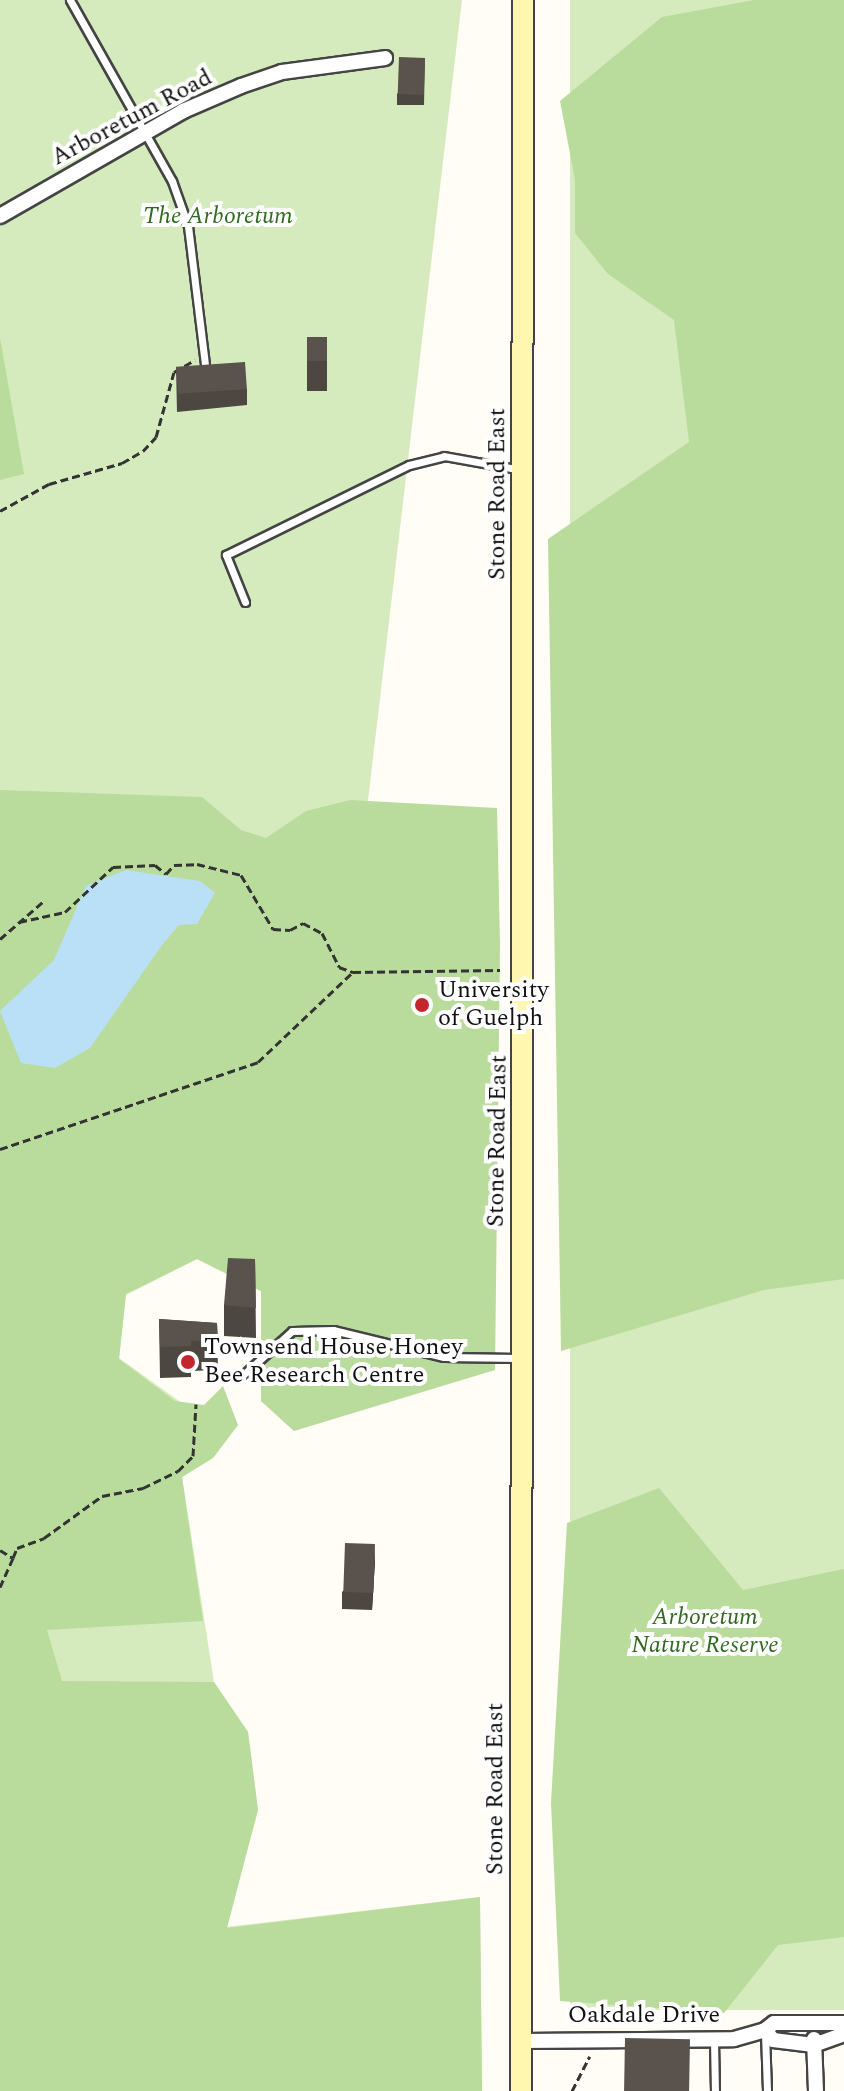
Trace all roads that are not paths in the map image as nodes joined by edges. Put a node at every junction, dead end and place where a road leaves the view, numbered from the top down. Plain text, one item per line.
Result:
1 (70, 0) edge
2 (523, 0) edge
3 (385, 58) dead end
4 (142, 134) junction
5 (0, 216) edge
6 (205, 359) road end
7 (524, 470) junction
8 (245, 602) dead end
9 (522, 1358) junction
10 (244, 1374) dead end
11 (813, 2023) junction
12 (844, 2023) edge
13 (765, 2030) junction
14 (844, 2034) edge
15 (714, 2038) junction
16 (522, 2041) junction
17 (814, 2045) junction
18 (521, 2091) edge
19 (715, 2091) edge
20 (767, 2091) edge
21 (816, 2091) edge

1 - 4 lane
2 - 7 main road, Stone Road East
3 - 4 street, Arboretum Road
4 - 5 street, Arboretum Road
4 - 6 lane
7 - 8 lane
7 - 9 main road, Stone Road East
9 - 10 lane
9 - 16 main road, Stone Road East
11 - 12 street, Oakdale Drive
11 - 13 street, Oakdale Drive
11 - 17 street
13 - 15 street, Oakdale Drive
13 - 17 street, Oakdale Drive
13 - 20 lane
14 - 17 street, Oakdale Drive
15 - 16 street, Oakdale Drive
15 - 19 lane
16 - 18 main road, Stone Road East
17 - 21 street

